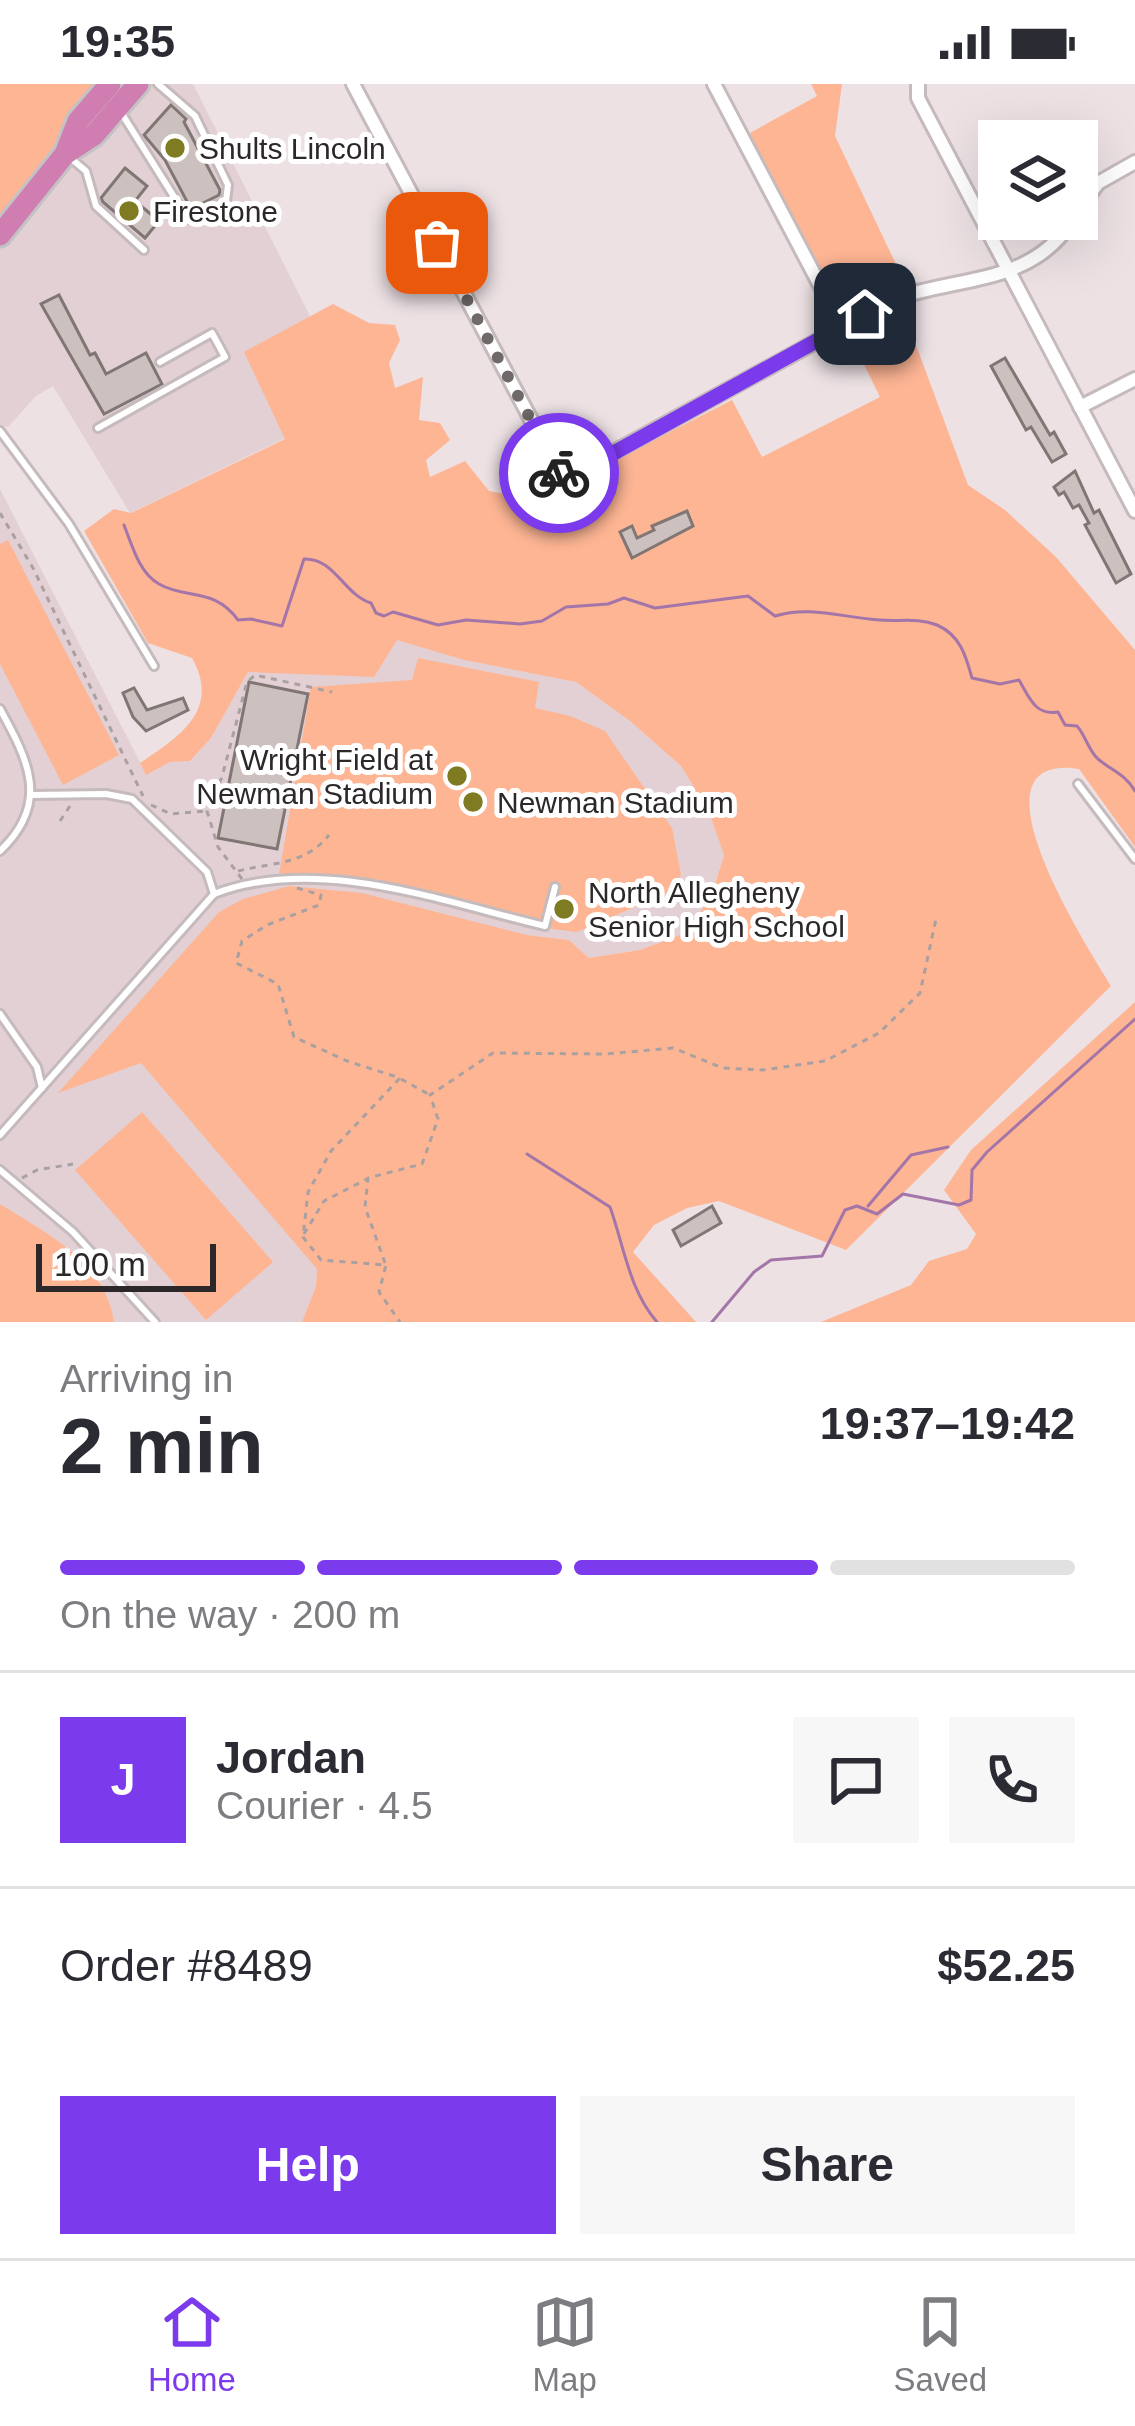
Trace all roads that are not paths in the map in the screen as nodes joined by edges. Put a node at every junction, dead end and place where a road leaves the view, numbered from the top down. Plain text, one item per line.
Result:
1 (110, 84) edge
2 (138, 84) edge
3 (158, 84) edge
4 (353, 84) edge
5 (714, 84) edge
6 (918, 84) edge
7 (117, 106) junction
8 (65, 154) junction
9 (1135, 162) edge
10 (1098, 183) edge
11 (0, 235) edge
12 (1057, 240) edge
13 (144, 250) dead end
14 (1009, 273) junction
15 (842, 327) junction
16 (160, 362) dead end
17 (1135, 379) edge
18 (1080, 407) junction
19 (98, 428) dead end
20 (0, 431) edge
21 (1135, 511) edge
22 (154, 666) dead end
23 (0, 709) edge
24 (1078, 784) dead end
25 (31, 795) junction
26 (0, 850) edge
27 (1135, 859) edge
28 (555, 887) dead end
29 (214, 894) junction
30 (0, 1014) edge
31 (42, 1088) junction
32 (0, 1135) edge
33 (0, 1170) edge
34 (155, 1322) edge

1 - 8 highway
2 - 7 highway
3 - 7 lane
4 - 15 street
5 - 15 street
6 - 14 street
7 - 8 highway
8 - 11 highway
8 - 13 lane
9 - 10 street
12 - 14 street
14 - 15 street
14 - 18 street
16 - 19 lane
17 - 18 street
18 - 21 street
20 - 22 lane
23 - 25 lane
24 - 27 lane
25 - 26 lane
25 - 29 lane
28 - 29 lane
29 - 31 lane
30 - 31 lane
31 - 32 lane
33 - 34 lane

